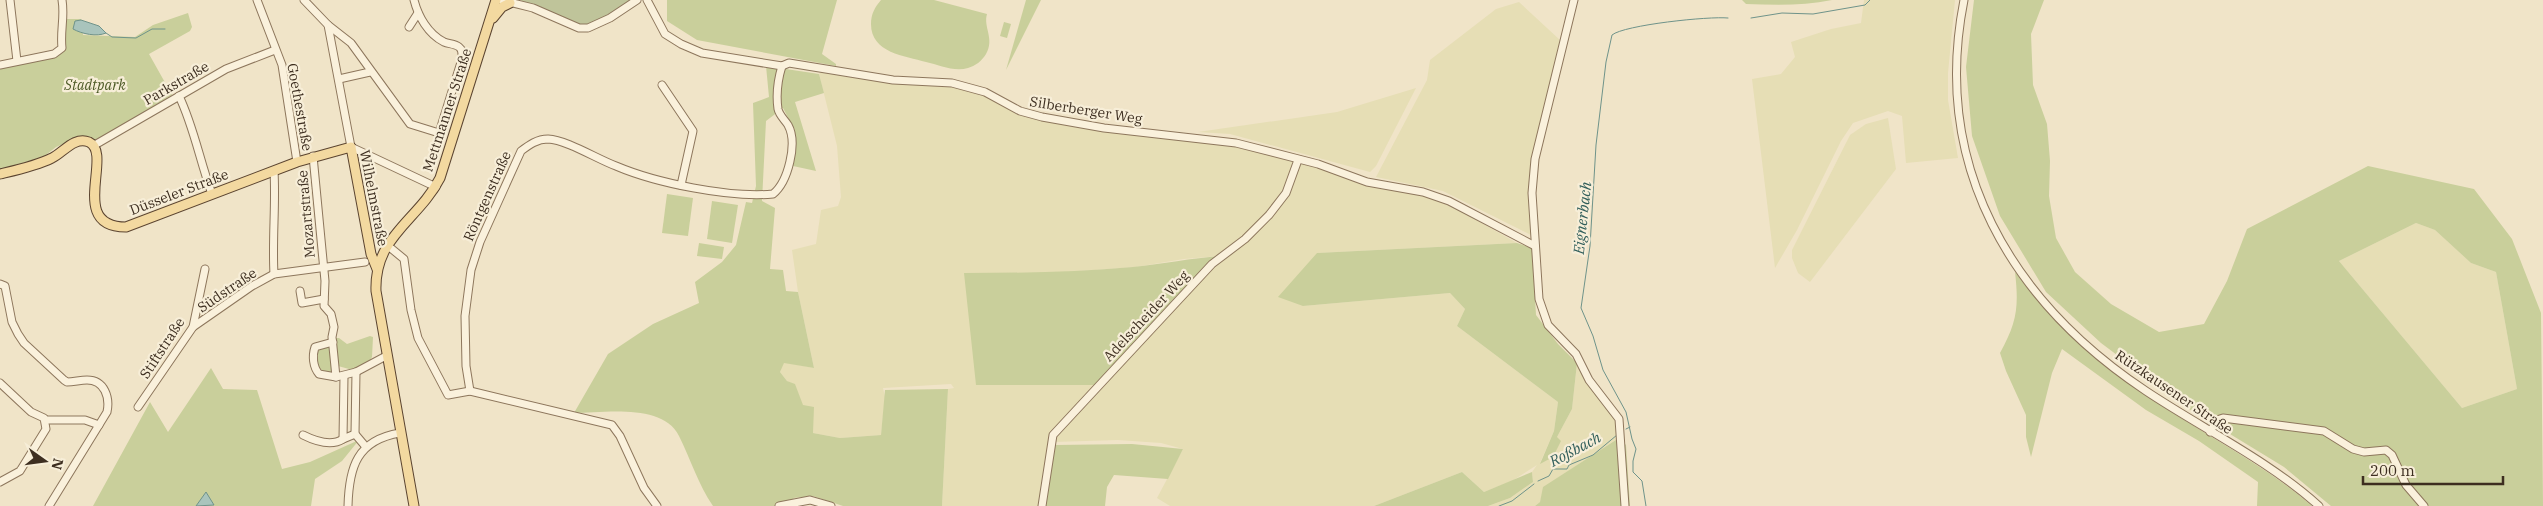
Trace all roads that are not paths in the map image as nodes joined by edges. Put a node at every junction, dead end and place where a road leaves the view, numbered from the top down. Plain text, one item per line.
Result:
1 (10, 0) edge
2 (62, 0) edge
3 (256, 0) edge
4 (304, 0) edge
5 (414, 0) edge
6 (637, 0) edge
7 (647, 0) edge
8 (1574, 0) edge
9 (1964, 0) edge
10 (498, 1) edge
11 (418, 13) junction
12 (490, 21) junction
13 (328, 25) junction
14 (409, 27) dead end
15 (275, 50) junction
16 (17, 61) junction
17 (0, 65) edge
18 (782, 66) junction
19 (370, 72) junction
20 (339, 79) junction
21 (662, 85) dead end
22 (179, 96) junction
23 (93, 146) junction
24 (351, 147) junction
25 (363, 152) junction
26 (313, 156) junction
27 (352, 158) junction
28 (1298, 160) junction
29 (297, 162) junction
30 (274, 171) junction
31 (0, 174) edge
32 (680, 185) junction
33 (436, 186) junction
34 (212, 194) junction
35 (369, 246) junction
36 (1535, 246) junction
37 (385, 248) junction
38 (365, 262) dead end
39 (324, 268) junction
40 (205, 269) dead end
41 (378, 269) junction
42 (274, 274) junction
43 (0, 284) edge
44 (300, 291) dead end
45 (324, 299) junction
46 (193, 327) junction
47 (333, 342) junction
48 (386, 356) junction
49 (356, 372) junction
50 (344, 376) junction
51 (336, 377) junction
52 (0, 383) edge
53 (470, 391) junction
54 (138, 406) dead end
55 (46, 420) junction
56 (99, 425) junction
57 (2210, 432) junction
58 (400, 433) junction
59 (355, 434) junction
60 (304, 435) dead end
61 (343, 438) junction
62 (366, 447) junction
63 (0, 482) edge
64 (49, 506) edge
65 (348, 506) edge
66 (414, 506) edge
67 (657, 506) edge
68 (779, 506) edge
69 (831, 506) edge
70 (1042, 506) edge
71 (1625, 506) edge
72 (2319, 506) edge
73 (2424, 506) edge

1 - 16 street
2 - 16 street
3 - 15 street, Goethestraße
4 - 13 street
5 - 11 street
6 - 10 street
7 - 18 street, Silberberger Weg
8 - 36 street
9 - 57 street, Rützkausener Straße
10 - 12 main road, Mettmanner Straße
10 - 12 main road
11 - 14 street
11 - 19 street
12 - 33 main road, Mettmanner Straße
13 - 19 street
13 - 20 street, Wilhelmstraße
15 - 22 street, Parkstraße
15 - 29 street, Goethestraße
16 - 17 street
18 - 28 street, Silberberger Weg
18 - 32 street, Röntgenstraße
19 - 20 street
20 - 24 street, Wilhelmstraße
21 - 32 street
22 - 23 street, Parkstraße
22 - 34 street
23 - 31 main road
23 - 34 main road, Düsseler Straße
24 - 25 street
24 - 26 main road, Düsseler Straße
24 - 27 main road, Wilhelmstraße
25 - 27 street
25 - 33 street
26 - 29 main road, Düsseler Straße
26 - 39 street, Mozartstraße
27 - 35 main road, Wilhelmstraße
28 - 36 street, Silberberger Weg
28 - 70 street, Adelscheider Weg
29 - 30 main road, Düsseler Straße
30 - 34 main road, Düsseler Straße
30 - 42 street
32 - 53 street, Röntgenstraße
33 - 37 main road, Mettmanner Straße
35 - 37 main road
35 - 41 main road, Wilhelmstraße
36 - 71 street
37 - 41 main road, Mettmanner Straße
37 - 53 street
38 - 39 street, Südstraße
39 - 42 street, Südstraße
39 - 45 street, Mozartstraße
40 - 46 street, Stiftstraße
41 - 48 main road, Wilhelmstraße
42 - 46 street, Südstraße
43 - 56 street
44 - 45 street
45 - 47 street
46 - 54 street, Stiftstraße
47 - 51 street
47 - 51 street
48 - 49 street
48 - 58 main road, Wilhelmstraße
49 - 50 street
49 - 59 street
50 - 51 street
50 - 61 street
52 - 55 street
53 - 67 street
55 - 56 street
55 - 63 street
56 - 64 street
57 - 72 street, Rützkausener Straße
57 - 73 street
58 - 62 street
58 - 66 main road, Wilhelmstraße
59 - 61 street
59 - 62 street
60 - 61 street
62 - 65 street
68 - 69 street

